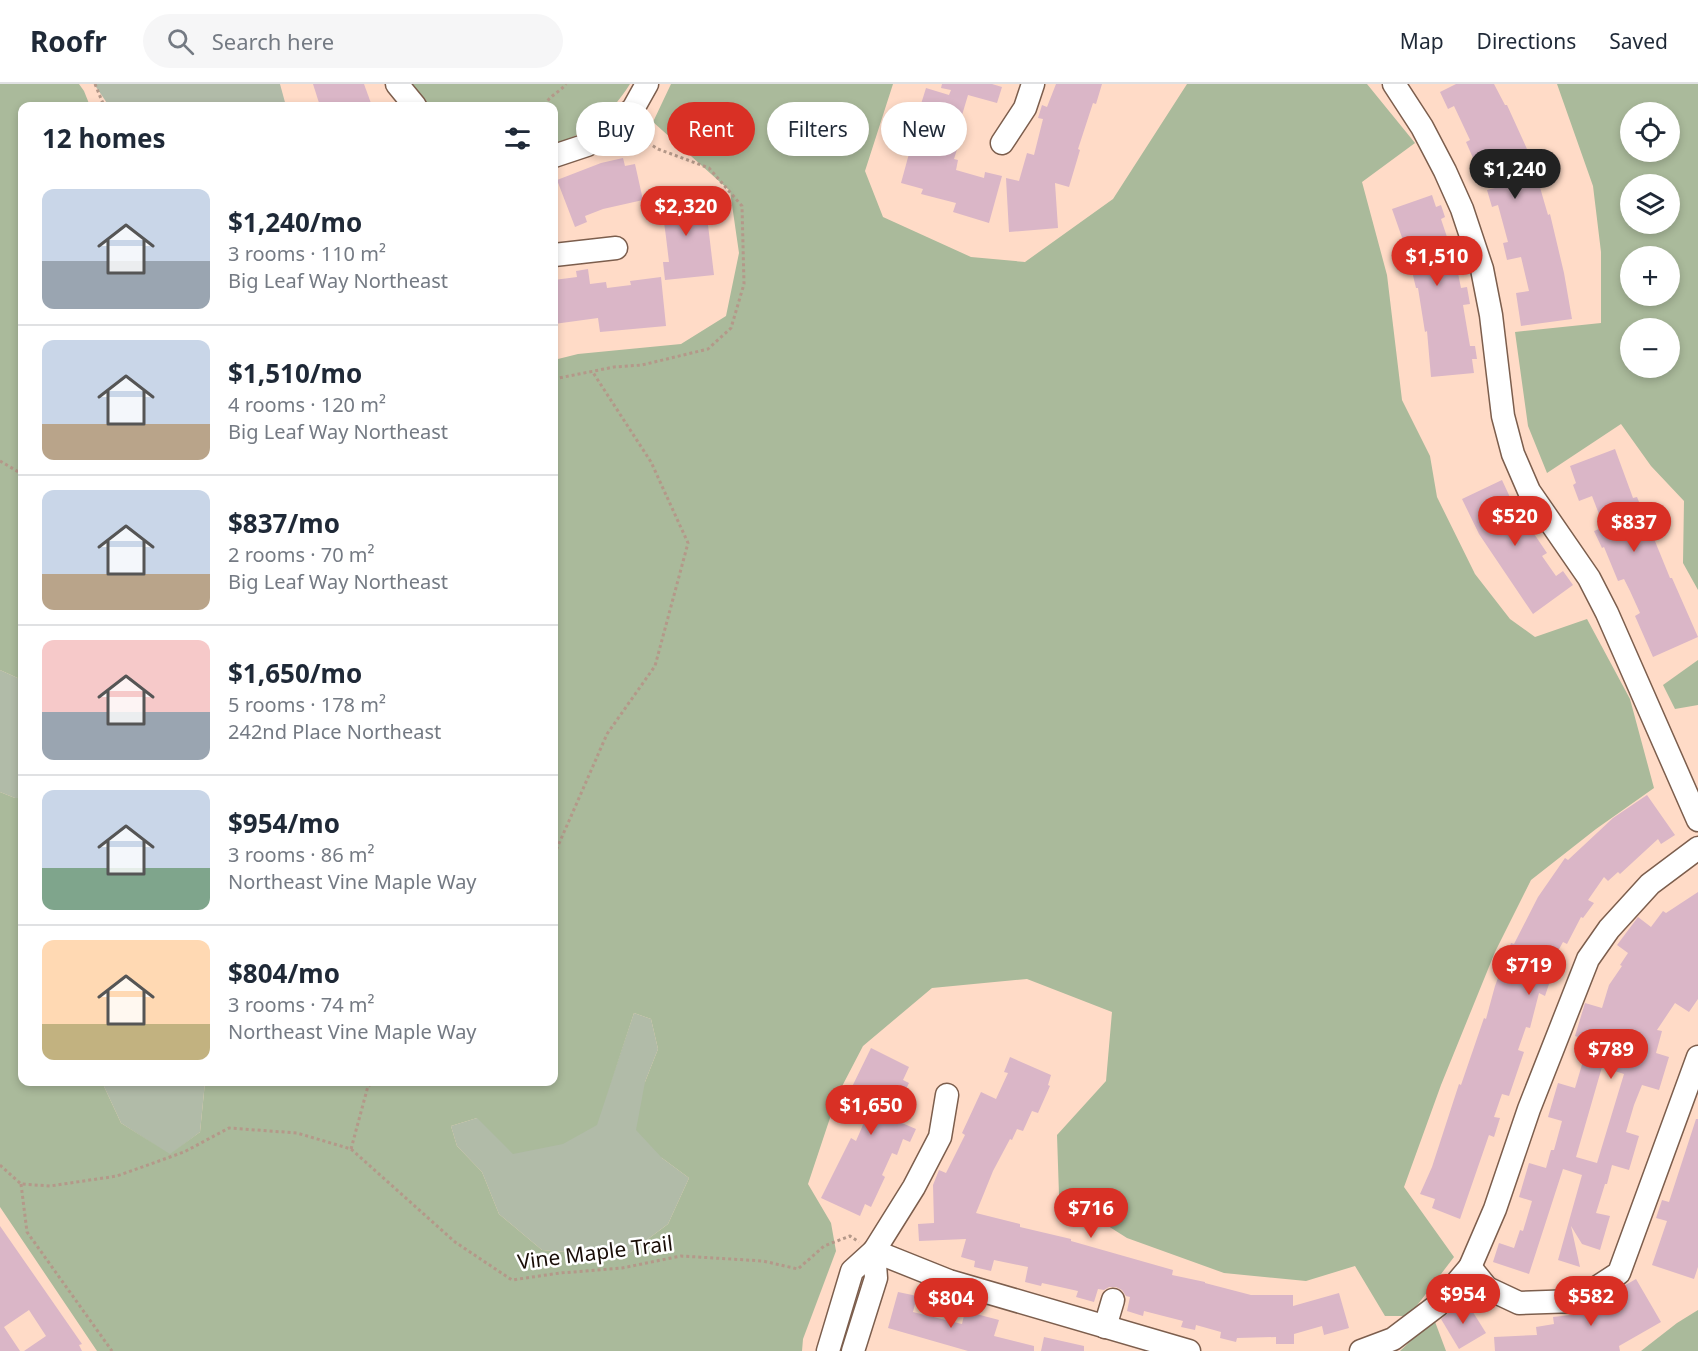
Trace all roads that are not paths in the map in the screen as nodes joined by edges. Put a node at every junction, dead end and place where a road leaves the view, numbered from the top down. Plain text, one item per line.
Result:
1 (397, 84) edge
2 (647, 84) edge
3 (1033, 84) edge
4 (1394, 84) edge
5 (412, 102) edge
6 (1002, 143) dead end
7 (558, 155) edge
8 (616, 248) dead end
9 (558, 255) edge
10 (1698, 820) edge
11 (1698, 848) edge
12 (1698, 1057) edge
13 (947, 1095) dead end
14 (874, 1251) junction
15 (1470, 1267) junction
16 (1113, 1300) dead end
17 (1105, 1327) junction
18 (828, 1351) edge
19 (853, 1351) edge
20 (1189, 1351) edge
21 (1361, 1351) edge

1 - 5 street
2 - 7 street
3 - 6 street
4 - 10 street
8 - 9 street
11 - 15 street
12 - 15 street
13 - 14 street
14 - 17 street
14 - 18 street
14 - 19 street
15 - 21 street
16 - 17 street
17 - 20 street

